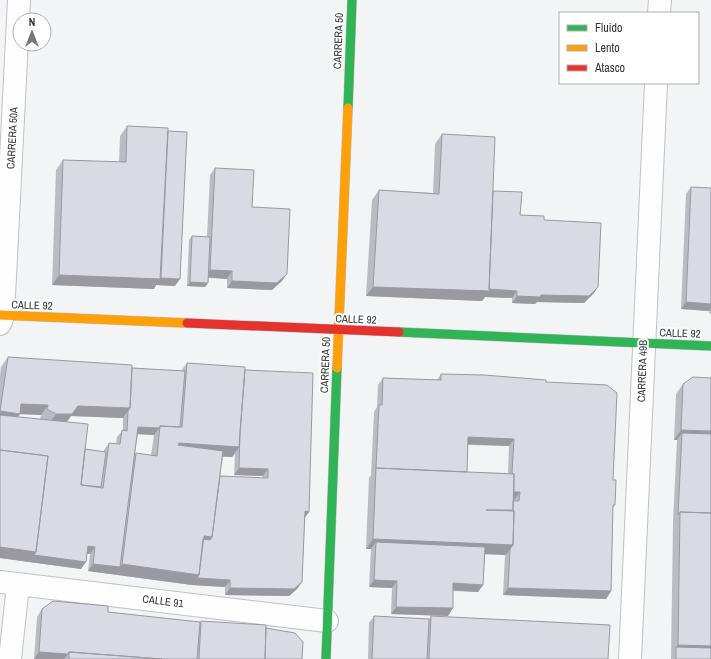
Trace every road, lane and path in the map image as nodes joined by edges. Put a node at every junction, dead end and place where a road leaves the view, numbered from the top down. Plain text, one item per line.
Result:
1 (19, 0) edge
2 (352, 0) edge
3 (660, 0) edge
4 (659, 12) edge
5 (656, 84) edge
6 (1, 318) edge
7 (339, 330) junction
8 (643, 343) junction
9 (711, 346) edge
10 (9, 584) edge
11 (327, 621) junction
12 (10, 659) edge
13 (326, 659) edge
14 (630, 659) edge

1 - 6 street, CARRERA 50A
2 - 7 street, CARRERA 50
3 - 4 street
5 - 8 street, CARRERA 49B
6 - 7 street, CALLE 92
7 - 8 street, CALLE 92
7 - 11 street, CARRERA 50
8 - 9 street, CALLE 92
8 - 14 street, CARRERA 49B
10 - 11 street, CALLE 91
10 - 12 street
11 - 13 street, CARRERA 50

